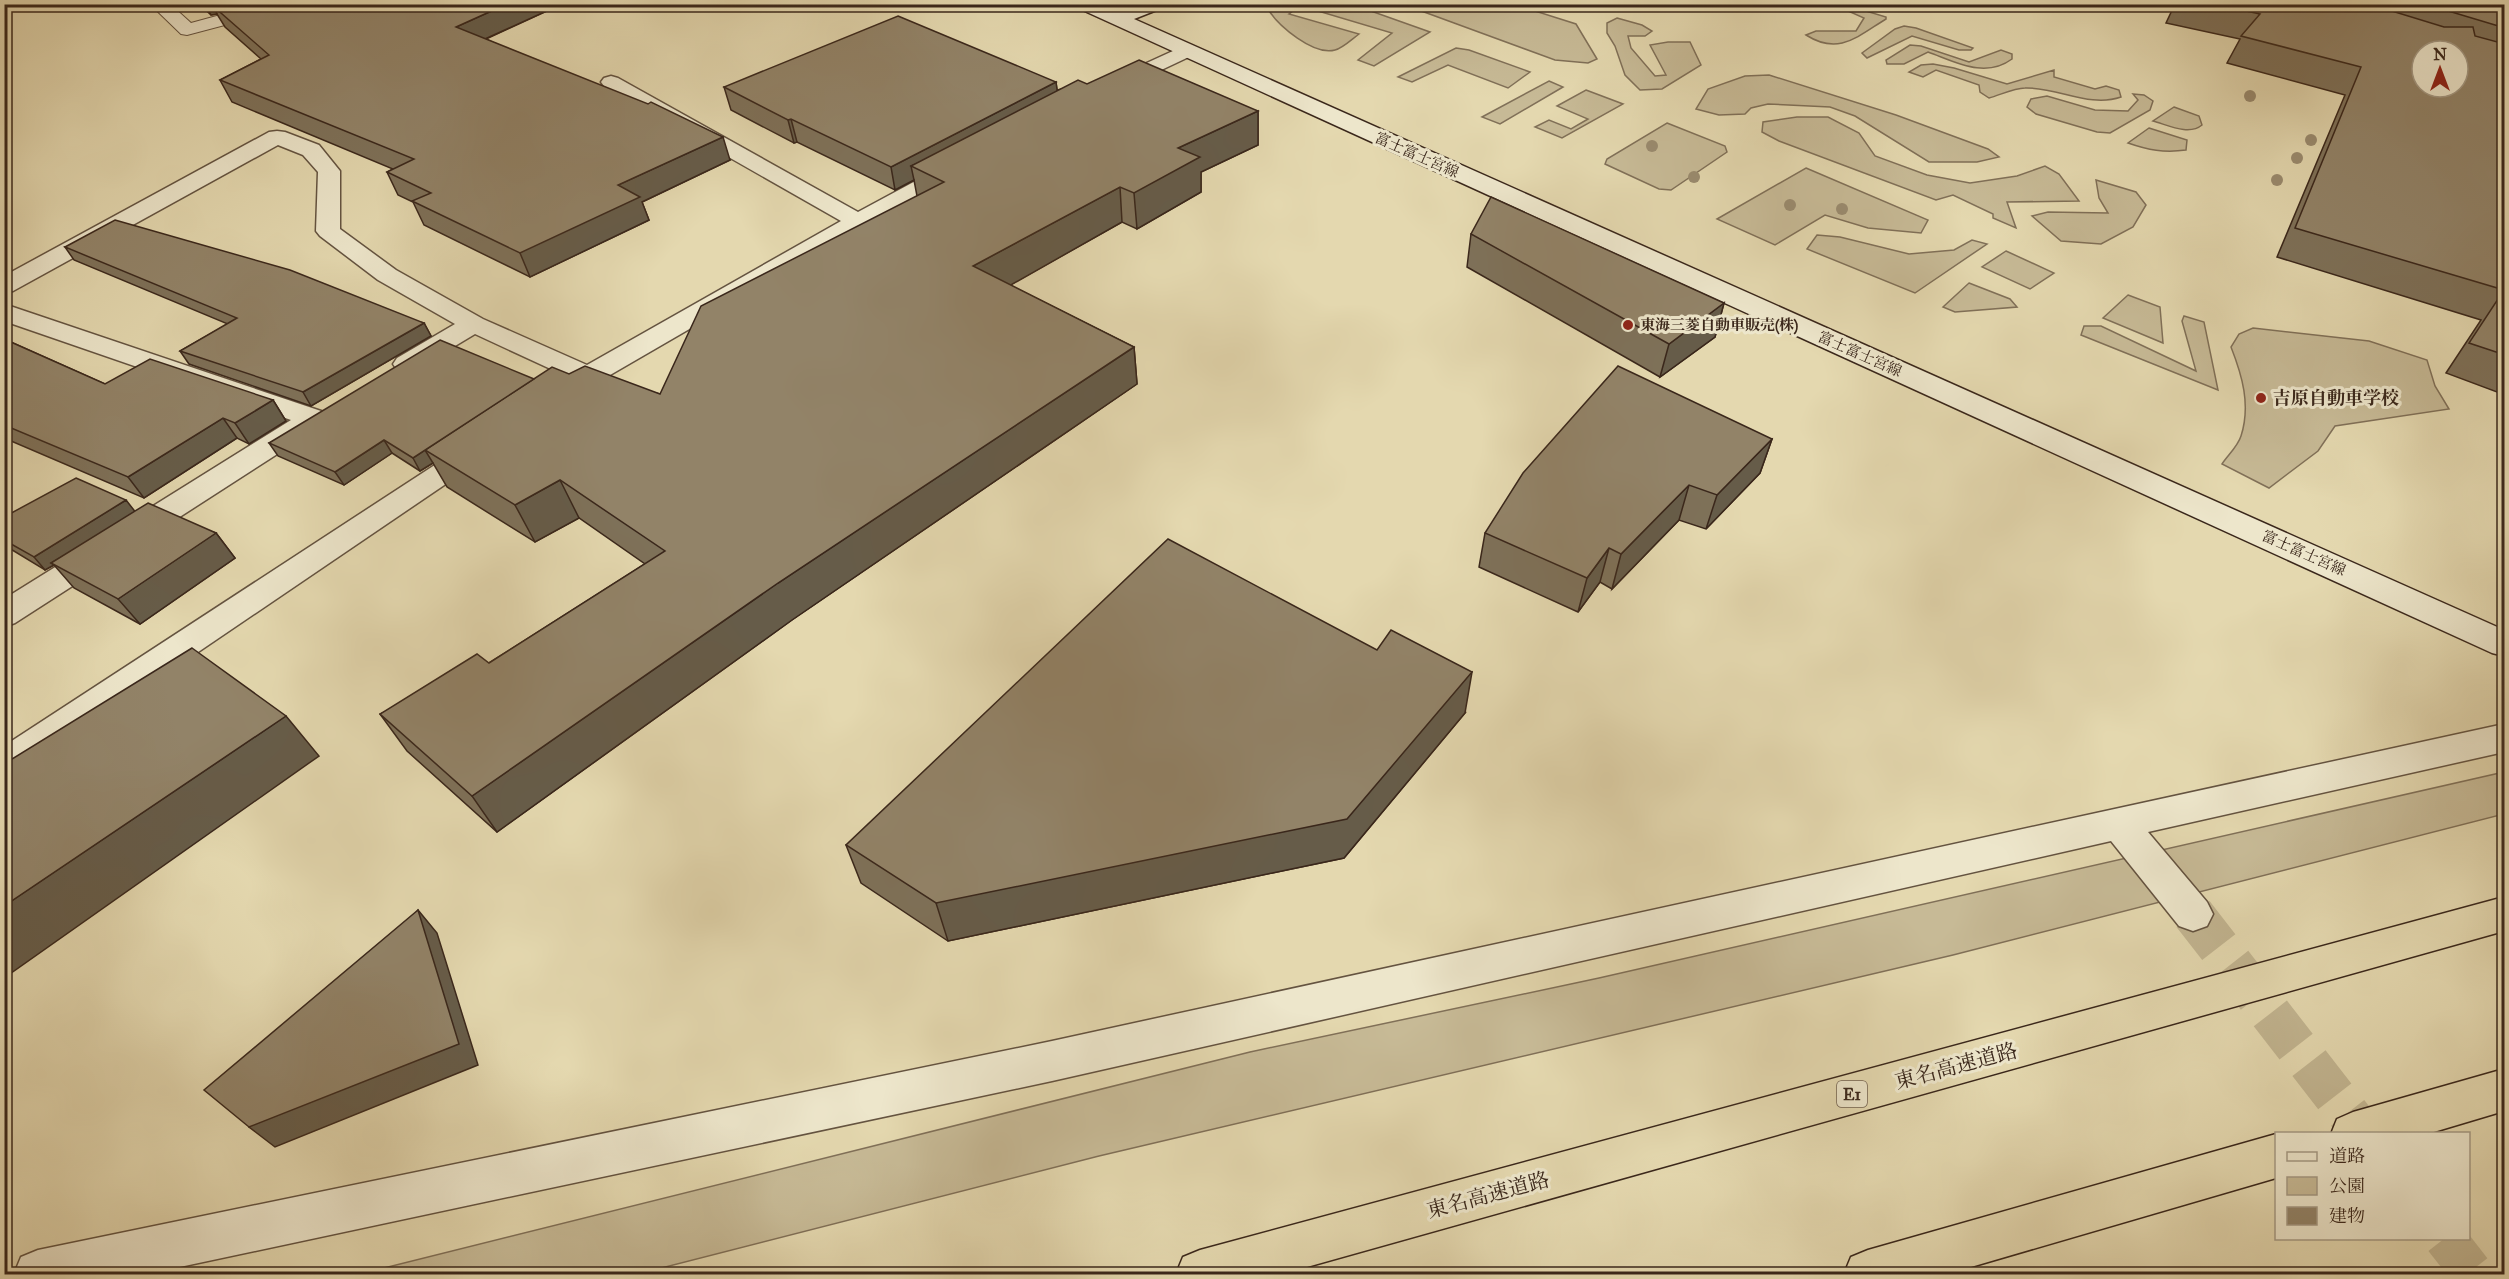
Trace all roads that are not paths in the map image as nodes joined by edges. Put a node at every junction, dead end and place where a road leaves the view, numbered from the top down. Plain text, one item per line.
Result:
1 (159, 4) edge
2 (283, 4) edge
3 (1085, 4) edge
4 (1155, 4) edge
5 (1118, 19) junction
6 (1186, 51) junction
7 (611, 82) dead end
8 (1087, 99) edge
9 (982, 155) edge
10 (858, 221) junction
11 (4, 286) edge
12 (4, 312) edge
13 (474, 324) junction
14 (588, 376) junction
15 (384, 377) edge
16 (539, 409) edge
17 (499, 436) edge
18 (6, 612) edge
19 (2505, 644) edge
20 (2505, 738) edge
21 (4, 765) edge
22 (2119, 824) junction
23 (2193, 914) tunnel mouth
24 (2505, 914) edge
25 (2505, 1089) edge
26 (2360, 1132) edge
27 (2275, 1157) edge
28 (38, 1275) edge
29 (1200, 1275) edge
30 (1868, 1275) edge

1 - 2 lane
3 - 5 street, 富士富士宮線
4 - 5 street
5 - 6 street, 富士富士宮線
6 - 8 street
6 - 19 street, 富士富士宮線
7 - 10 street
9 - 10 street
10 - 14 street
11 - 13 street
12 - 18 street
13 - 14 street
13 - 15 street
14 - 16 street
17 - 21 street
20 - 22 street
22 - 23 street
22 - 28 street
24 - 29 highway, 東名高速道路 / E1
25 - 26 highway
27 - 30 highway

